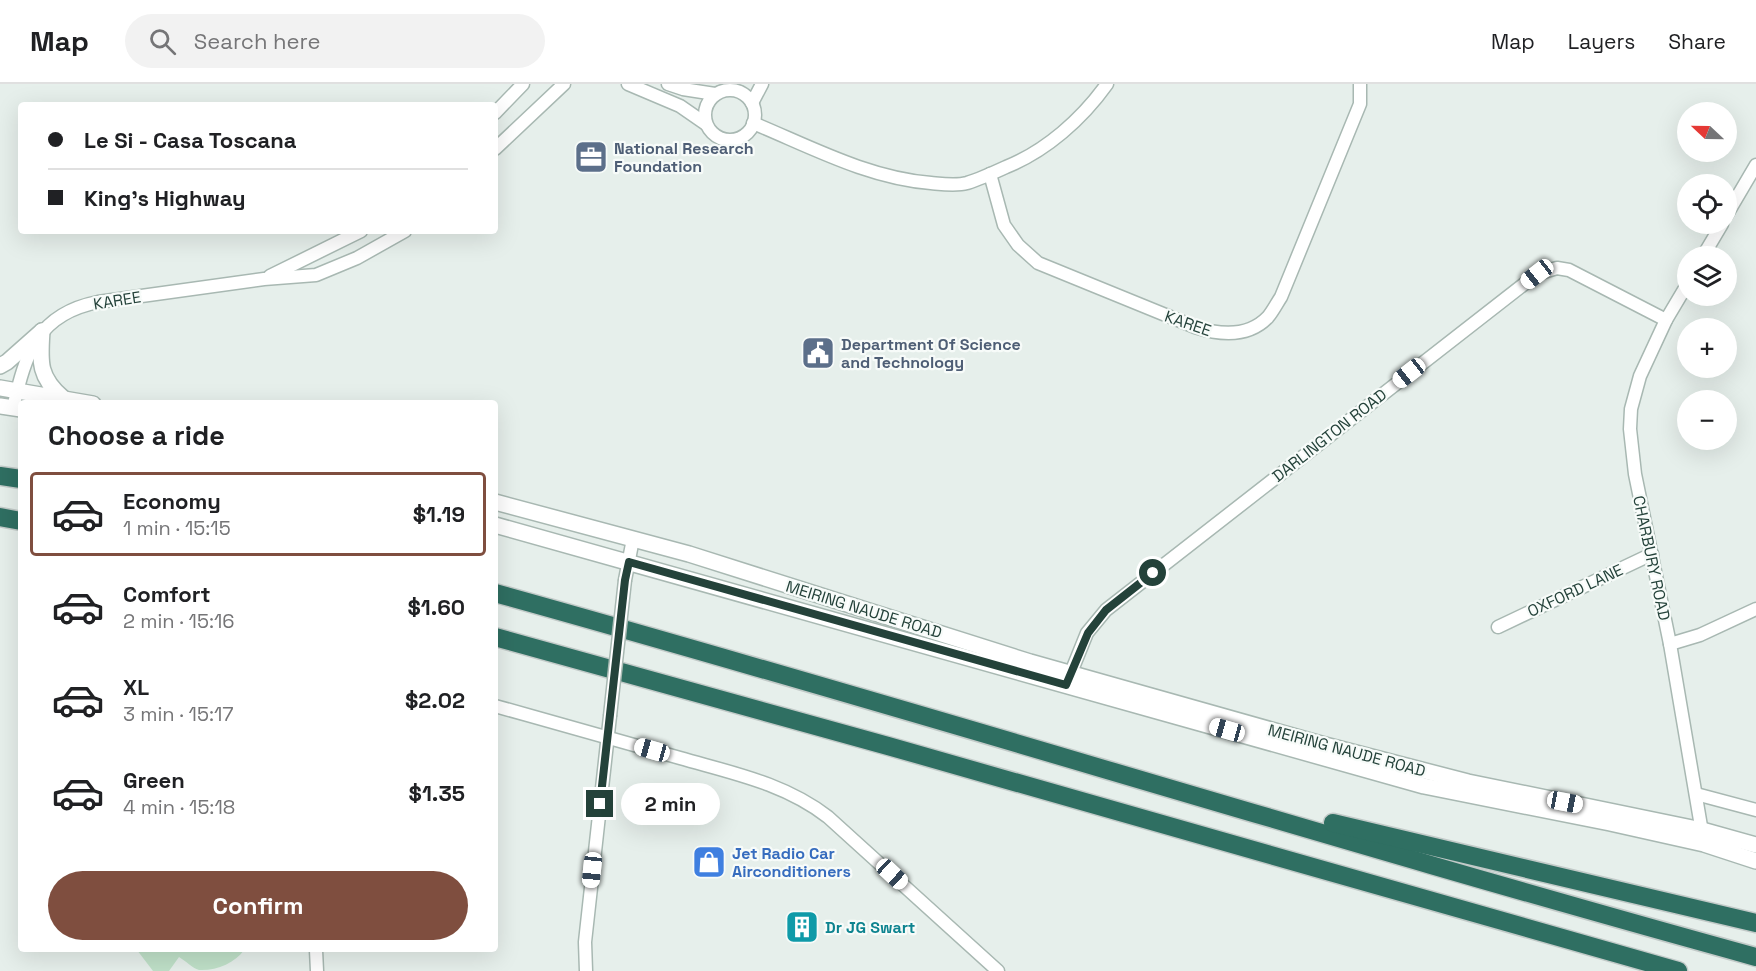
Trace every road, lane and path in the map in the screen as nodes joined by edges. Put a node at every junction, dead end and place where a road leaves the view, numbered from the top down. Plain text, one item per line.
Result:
1 (523, 84) edge
2 (564, 84) edge
3 (628, 84) edge
4 (668, 84) edge
5 (762, 84) edge
6 (1107, 84) edge
7 (1360, 84) edge
8 (743, 87) edge
9 (715, 94) junction
10 (752, 103) junction
11 (498, 110) edge
12 (753, 123) junction
13 (706, 124) junction
14 (498, 146) edge
15 (1756, 165) edge
16 (990, 174) junction
17 (1737, 197) edge
18 (356, 234) edge
19 (400, 234) edge
20 (346, 240) junction
21 (357, 258) junction
22 (264, 279) junction
23 (1677, 302) edge
24 (1666, 320) junction
25 (42, 331) junction
26 (0, 366) edge
27 (0, 388) edge
28 (17, 390) junction
29 (63, 398) junction
30 (73, 400) edge
31 (11, 408) edge
32 (0, 476) edge
33 (18, 479) edge
34 (498, 503) edge
35 (0, 518) edge
36 (18, 521) edge
37 (498, 526) edge
38 (633, 539) junction
39 (1652, 554) junction
40 (629, 562) junction
41 (498, 594) edge
42 (1756, 609) edge
43 (1498, 627) dead end
44 (498, 638) edge
45 (1670, 644) junction
46 (1068, 679) junction
47 (498, 707) edge
48 (607, 737) junction
49 (1121, 773) junction
50 (1696, 794) junction
51 (1756, 810) edge
52 (1703, 837) junction
53 (1756, 845) edge
54 (1756, 861) edge
55 (1756, 923) edge
56 (585, 942) junction
57 (1599, 950) junction
58 (316, 952) edge
59 (1756, 957) edge
60 (317, 971) edge
61 (577, 971) edge
62 (586, 971) edge
63 (998, 971) edge
64 (1660, 971) edge
65 (1678, 971) edge

1 - 11 street
2 - 14 street
3 - 13 street
4 - 9 street
5 - 10 street
6 - 16 street
7 - 16 street, KAREE
8 - 9 street
8 - 10 street
9 - 13 street
10 - 12 street
12 - 13 street
12 - 16 street
15 - 17 street
18 - 20 street, KAREE
19 - 21 street, KAREE
20 - 21 street
20 - 22 street, KAREE
21 - 22 street, KAREE
22 - 25 street, KAREE
23 - 24 street, CHARBURY ROAD
24 - 39 street, CHARBURY ROAD
24 - 46 street, DARLINGTON ROAD
25 - 26 street
25 - 28 street, KAREE
25 - 29 street
27 - 28 street
28 - 29 street
28 - 31 street, KAREE
29 - 30 street
32 - 33 highway
34 - 38 street, MEIRING NAUDE ROAD
35 - 36 highway
37 - 40 street, MEIRING NAUDE ROAD
38 - 40 street
38 - 46 street, MEIRING NAUDE ROAD
39 - 43 street, OXFORD LANE
39 - 45 street, CHARBURY ROAD
40 - 46 street, MEIRING NAUDE ROAD
40 - 48 street, bridge
41 - 49 highway
42 - 45 street
44 - 57 highway
45 - 50 street, CHARBURY ROAD
46 - 52 street, MEIRING NAUDE ROAD
47 - 48 street
48 - 56 street
48 - 63 street
49 - 55 highway
49 - 59 highway
50 - 51 street
50 - 52 street, CHARBURY ROAD
52 - 53 street, MEIRING NAUDE ROAD
52 - 54 street, MEIRING NAUDE ROAD
56 - 61 street
56 - 62 street
57 - 64 highway
57 - 65 highway
58 - 60 street

